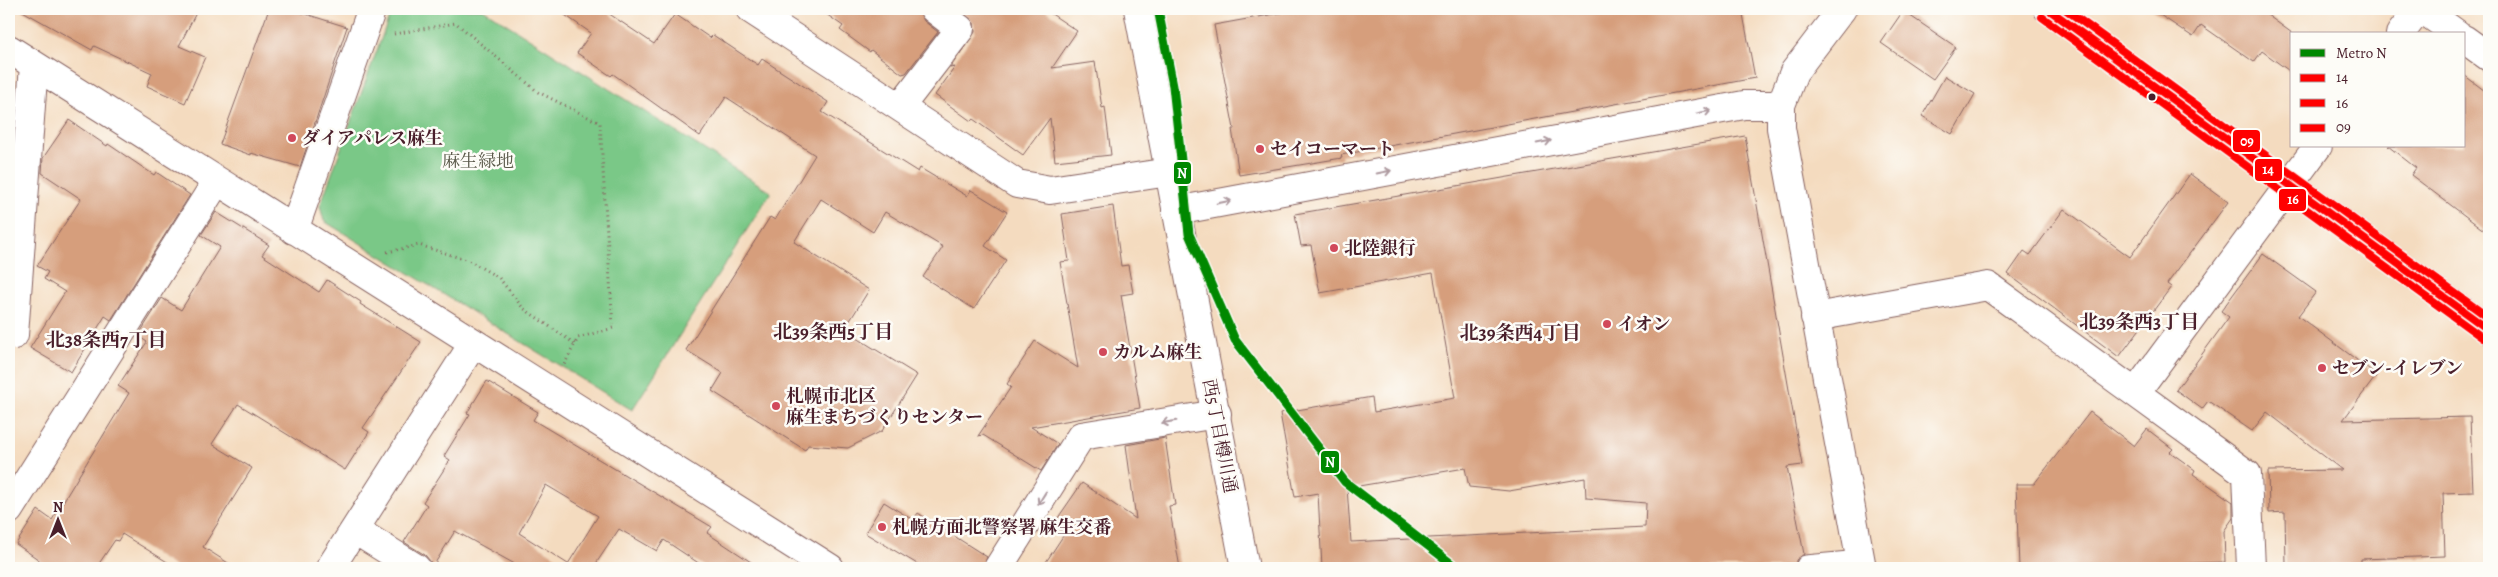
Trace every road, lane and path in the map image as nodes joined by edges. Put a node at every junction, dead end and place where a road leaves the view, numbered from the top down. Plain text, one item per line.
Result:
1 (750, 9) edge
2 (934, 9) edge
3 (1138, 9) edge
4 (1842, 9) edge
5 (2048, 9) edge
6 (2420, 9) edge
7 (365, 11) edge
8 (2402, 32) edge
9 (2454, 32) edge
10 (390, 35) dead end
11 (2466, 40) edge
12 (9, 49) edge
13 (2489, 57) edge
14 (34, 65) junction
15 (1781, 105) junction
16 (900, 107) junction
17 (2317, 148) edge
18 (1169, 172) junction
19 (217, 181) junction
20 (2290, 185) junction
21 (1176, 211) junction
22 (294, 230) junction
23 (381, 254) dead end
24 (1816, 317) junction
25 (2489, 330) edge
26 (9, 331) edge
27 (473, 344) junction
28 (575, 344) junction
29 (563, 367) dead end
30 (2136, 392) junction
31 (1217, 414) junction
32 (9, 510) edge
33 (354, 530) junction
34 (1861, 564) edge
35 (1806, 565) dead end
36 (330, 568) edge
37 (416, 568) edge
38 (830, 568) edge
39 (998, 568) edge
40 (1245, 568) edge
41 (2251, 568) edge

1 - 16 street
2 - 16 street
3 - 18 street, 西5丁目樽川通
4 - 15 street
5 - 20 street
6 - 8 street
6 - 9 street
7 - 22 street
10 - 28 path
11 - 13 street
12 - 14 street
14 - 19 street
14 - 26 street
21 -> 15 street
15 - 24 street
16 - 18 street
17 - 20 street
18 - 21 street, 西5丁目樽川通
19 - 22 street
19 - 32 street
20 - 25 street
20 - 30 street
21 - 31 street, 西5丁目樽川通
22 - 27 street
23 - 28 path
24 - 30 street
24 - 34 street
27 - 33 street
27 - 38 street
28 - 29 path
30 - 41 street
31 -> 39 street
31 - 40 street, 西5丁目樽川通
33 - 36 street
33 - 37 street
34 - 35 lane

